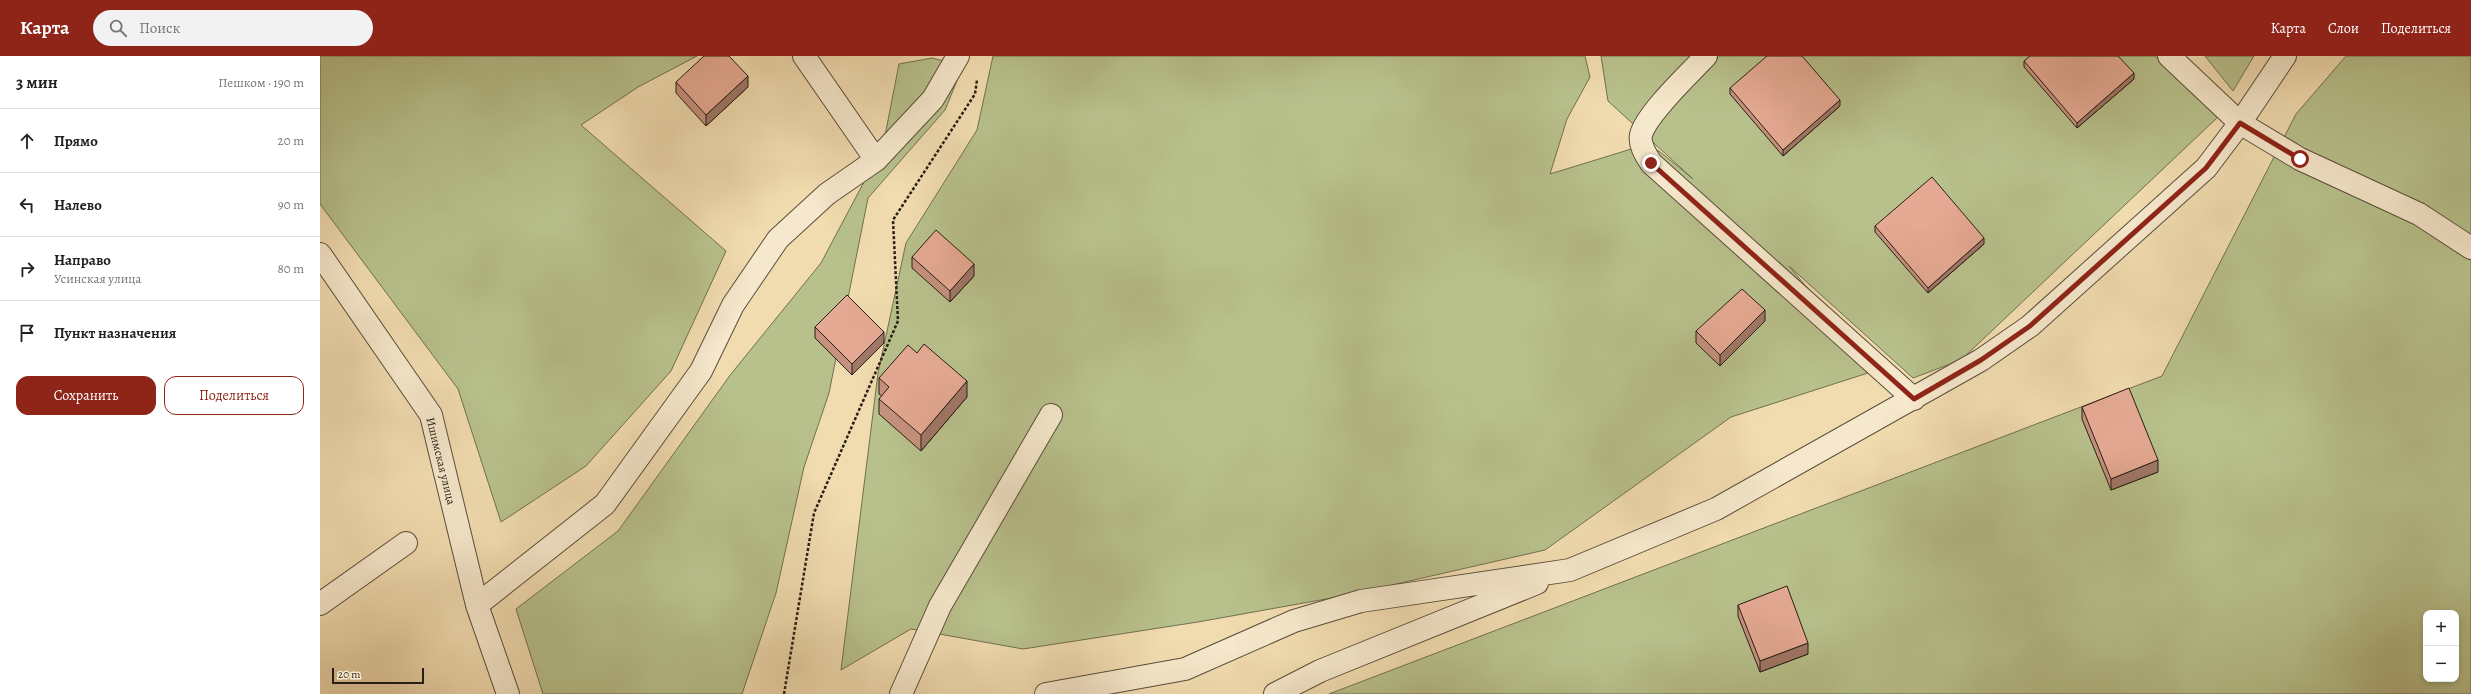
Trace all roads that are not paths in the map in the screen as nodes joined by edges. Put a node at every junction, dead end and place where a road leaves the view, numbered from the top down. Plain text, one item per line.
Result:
1 (804, 56) edge
2 (958, 56) edge
3 (1706, 56) edge
4 (2170, 56) edge
5 (2285, 56) edge
6 (2240, 123) junction
7 (876, 160) junction
8 (2471, 248) edge
9 (320, 254) edge
10 (1914, 399) junction
11 (1051, 414) dead end
12 (406, 543) dead end
13 (1570, 570) junction
14 (320, 604) edge
15 (477, 605) junction
16 (508, 694) edge
17 (901, 694) edge
18 (1046, 694) edge
19 (1276, 694) edge

1 - 7 street
2 - 7 street
3 - 10 street
4 - 6 street
5 - 6 street
6 - 8 street
6 - 10 street
7 - 15 street
9 - 15 street, Ишимская улица
10 - 13 street
11 - 17 street
12 - 14 street
13 - 18 street
13 - 19 street
15 - 16 street, Ишимская улица

